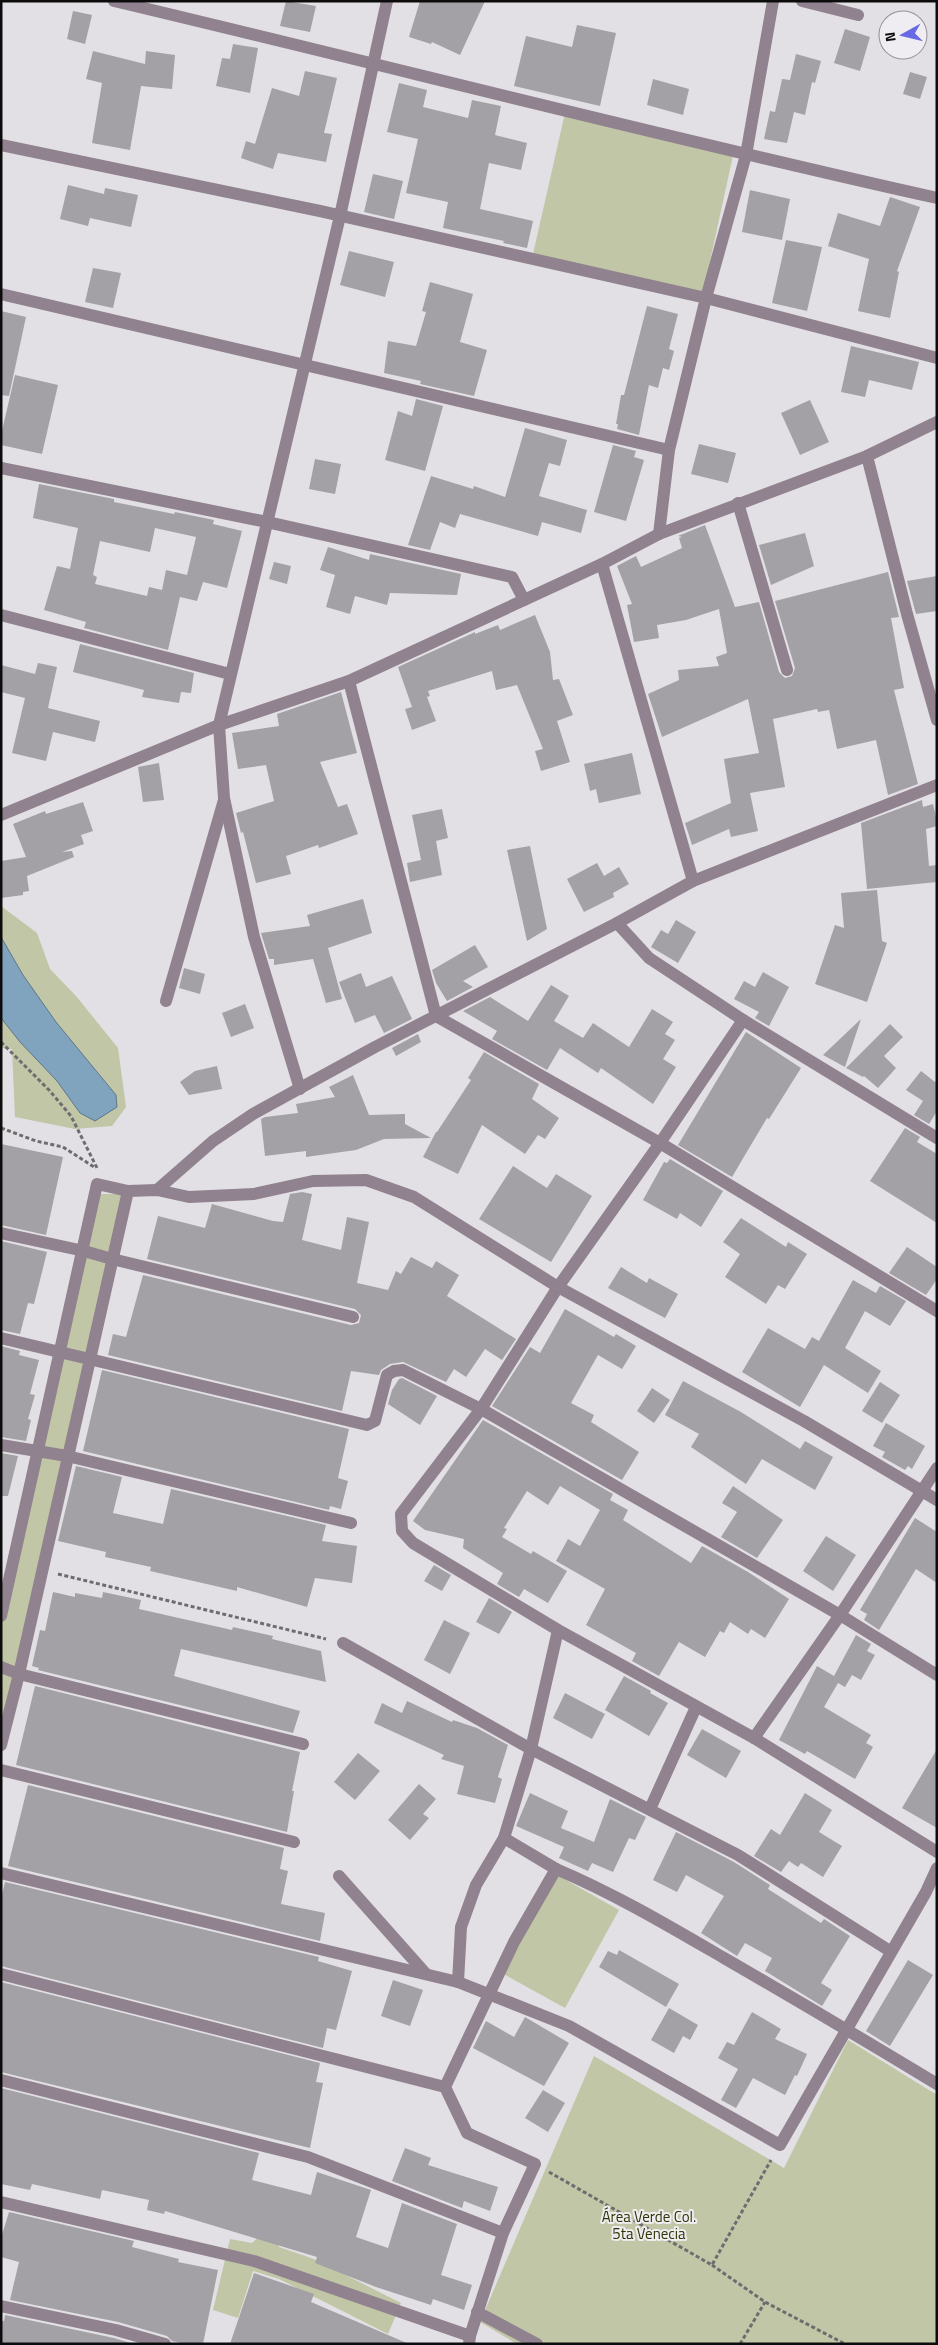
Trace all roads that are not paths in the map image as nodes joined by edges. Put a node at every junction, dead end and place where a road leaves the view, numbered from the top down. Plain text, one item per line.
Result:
1 (114, 1) edge
2 (387, 1) edge
3 (773, 1) edge
4 (802, 1) edge
5 (858, 15) dead end
6 (375, 63) junction
7 (1, 145) edge
8 (746, 156) junction
9 (937, 198) edge
10 (340, 216) junction
11 (1, 294) edge
12 (706, 298) junction
13 (937, 358) edge
14 (304, 365) junction
15 (937, 422) edge
16 (669, 450) junction
17 (867, 456) junction
18 (1, 468) edge
19 (738, 504) junction
20 (267, 522) junction
21 (658, 534) junction
22 (602, 564) junction
23 (524, 600) junction
24 (1, 615) edge
25 (787, 670) dead end
26 (230, 674) junction
27 (349, 681) junction
28 (937, 720) edge
29 (219, 725) junction
30 (937, 785) edge
31 (224, 798) junction
32 (1, 815) edge
33 (693, 882) junction
34 (617, 924) junction
35 (166, 1001) dead end
36 (436, 1016) junction
37 (743, 1020) junction
38 (300, 1089) junction
39 (937, 1138) edge
40 (660, 1143) junction
41 (158, 1190) junction
42 (128, 1191) junction
43 (1, 1233) edge
44 (84, 1250) junction
45 (112, 1259) junction
46 (558, 1287) junction
47 (937, 1311) edge
48 (353, 1317) dead end
49 (1, 1338) edge
50 (60, 1351) junction
51 (90, 1359) junction
52 (481, 1409) junction
53 (1, 1445) edge
54 (37, 1453) junction
55 (67, 1456) junction
56 (937, 1468) edge
57 (922, 1490) junction
58 (937, 1500) edge
59 (351, 1523) dead end
60 (840, 1615) junction
61 (1, 1616) edge
62 (558, 1630) junction
63 (343, 1642) road end
64 (1, 1667) edge
65 (19, 1674) junction
66 (937, 1675) edge
67 (696, 1706) junction
68 (754, 1738) junction
69 (303, 1744) dead end
70 (1, 1745) edge
71 (531, 1749) junction
72 (1, 1770) edge
73 (650, 1809) junction
74 (504, 1838) junction
75 (294, 1842) dead end
76 (937, 1852) edge
77 (937, 1868) edge
78 (556, 1870) junction
79 (1, 1873) edge
80 (339, 1876) dead end
81 (890, 1951) junction
82 (1, 1974) edge
83 (426, 1974) junction
84 (458, 1982) junction
85 (490, 1993) junction
86 (845, 2028) junction
87 (1, 2080) edge
88 (937, 2084) edge
89 (445, 2087) junction
90 (1, 2202) edge
91 (503, 2233) junction
92 (1, 2306) edge
93 (477, 2312) junction
94 (469, 2340) edge
95 (165, 2344) edge
96 (538, 2344) edge

1 - 6 street
2 - 6 street
3 - 8 street
4 - 5 street
6 - 8 street
6 - 10 street
7 - 10 street
8 - 9 street
8 - 12 street
10 - 12 street
10 - 14 street
11 - 14 street
12 - 13 street
12 - 16 street
14 - 16 street
14 - 20 street
15 - 17 street
16 - 21 street
17 - 19 street
17 - 28 street
18 - 20 street
19 - 21 street
19 - 25 street
20 - 23 street
20 - 26 street
21 - 22 street
22 - 23 street
22 - 33 street
23 - 27 street
24 - 26 street
26 - 29 street
27 - 29 street
27 - 36 street
29 - 31 street
29 - 32 street
30 - 33 street
31 - 35 street
31 - 38 street
33 - 34 street
34 - 36 street
34 - 37 street
36 - 38 street
36 - 40 street
37 - 39 street
37 - 40 street
38 - 41 street
40 - 46 street
40 - 47 street
41 - 42 street
41 - 46 street
42 - 44 street
42 - 45 street
43 - 44 street
44 - 45 street
44 - 50 street
45 - 48 street
45 - 51 street
46 - 52 street
46 - 57 street
49 - 50 street
50 - 51 street
50 - 54 street
51 - 52 street
51 - 55 street
52 - 60 street
52 - 62 street
53 - 54 street
54 - 55 street
54 - 61 street
55 - 59 street
55 - 65 street
56 - 57 street
57 - 58 street
57 - 60 street
60 - 66 street
60 - 68 street
62 - 67 street
62 - 71 street
63 - 71 street
64 - 65 street
65 - 69 street
65 - 70 street
67 - 68 street
67 - 73 street
68 - 76 street
71 - 73 street
71 - 74 street
72 - 75 street
73 - 81 street
74 - 78 street
74 - 84 street
77 - 81 street
78 - 85 street
78 - 86 street
79 - 83 street
80 - 83 street
81 - 86 street
82 - 89 street
83 - 84 street
84 - 85 street
85 - 86 street
85 - 89 street
86 - 88 street
87 - 91 street
89 - 91 street
90 - 94 street
91 - 93 street
92 - 95 street
93 - 94 street
93 - 96 street

